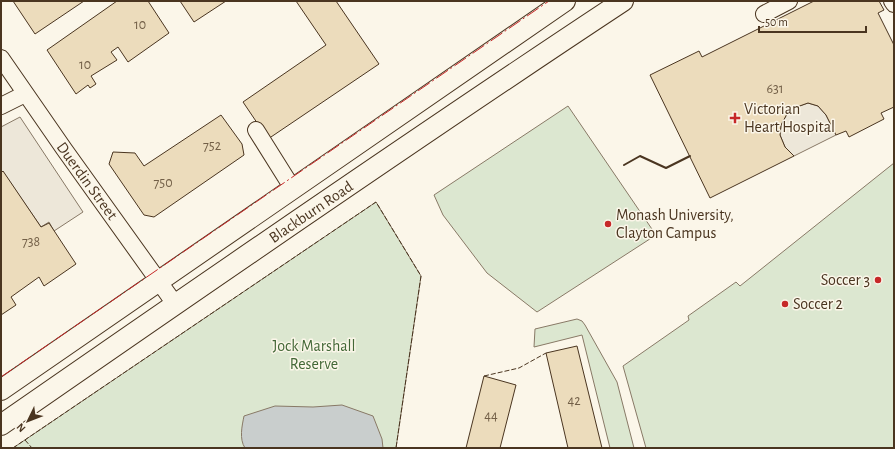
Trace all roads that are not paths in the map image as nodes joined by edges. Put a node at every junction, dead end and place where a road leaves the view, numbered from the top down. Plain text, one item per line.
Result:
1 (565, 1) edge
2 (623, 1) edge
3 (789, 1) edge
4 (892, 1) edge
5 (894, 4) edge
6 (764, 14) dead end
7 (1, 58) edge
8 (25, 94) junction
9 (1, 106) edge
10 (256, 130) dead end
11 (293, 189) junction
12 (159, 281) junction
13 (175, 304) junction
14 (1, 390) edge
15 (1, 424) edge

1 - 11 main road, Blackburn Road
2 - 13 main road, Blackburn Road
3 - 6 street
4 - 5 street
7 - 8 street, Duerdin Street
8 - 9 street
8 - 12 street, Duerdin Street
10 - 11 street
11 - 12 main road, Blackburn Road
12 - 13 street, Duerdin Street
12 - 14 main road, Blackburn Road
13 - 15 main road, Blackburn Road

